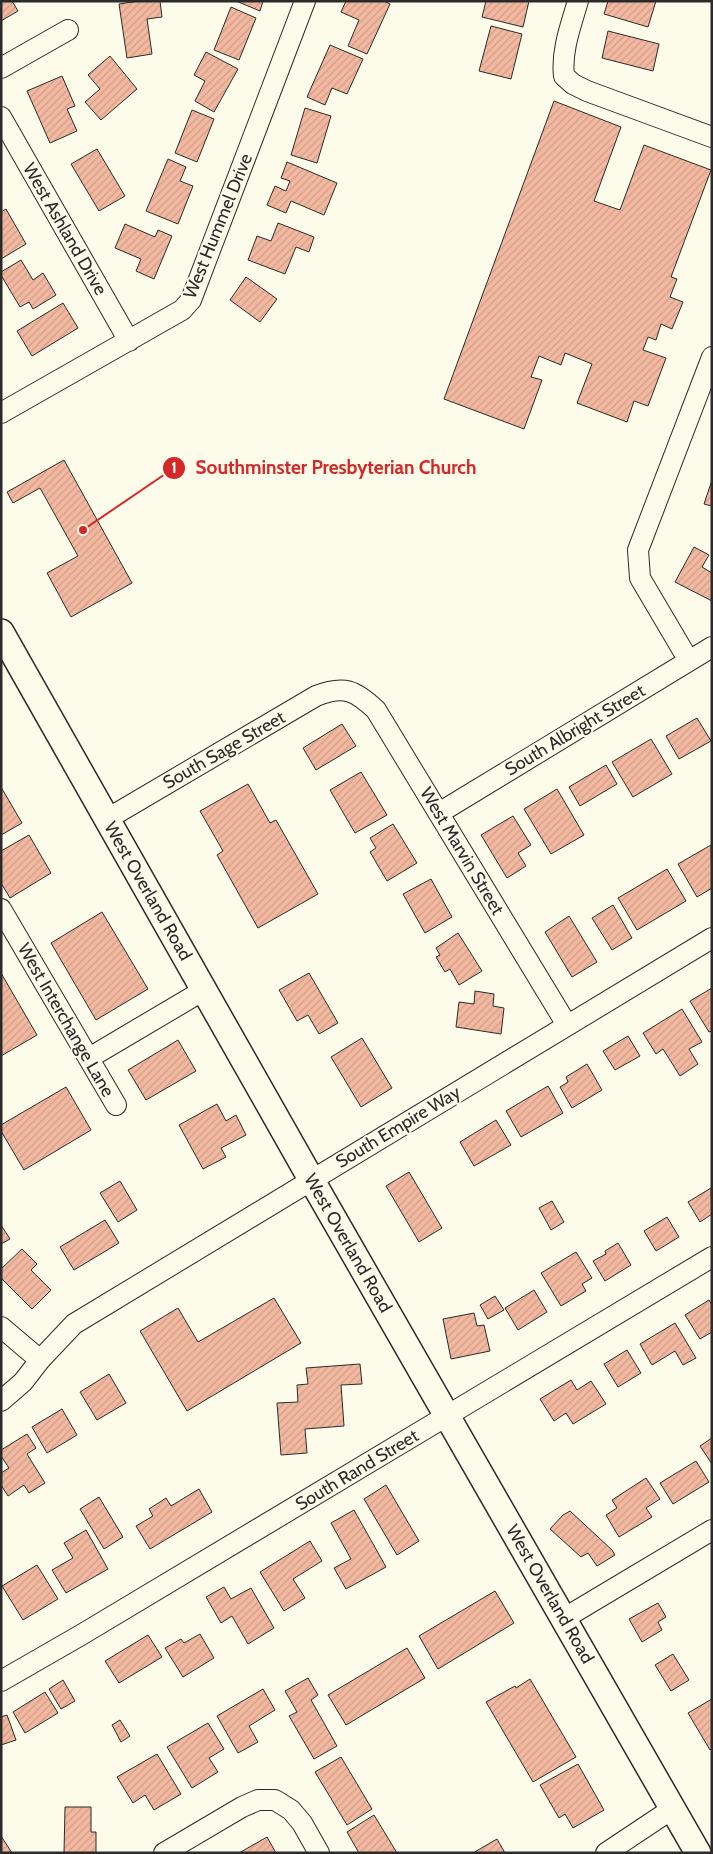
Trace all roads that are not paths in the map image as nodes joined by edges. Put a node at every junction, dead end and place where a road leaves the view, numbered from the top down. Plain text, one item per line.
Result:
1 (305, 1) edge
2 (578, 1) edge
3 (68, 30) dead end
4 (1, 68) edge
5 (1, 118) edge
6 (712, 137) edge
7 (129, 341) junction
8 (712, 357) edge
9 (1, 414) edge
10 (1, 632) edge
11 (712, 647) edge
12 (689, 661) junction
13 (345, 689) joint
14 (439, 813) junction
15 (107, 819) junction
16 (1, 909) edge
17 (712, 938) edge
18 (204, 990) junction
19 (567, 1025) junction
20 (89, 1058) junction
21 (116, 1105) dead end
22 (311, 1180) junction
23 (712, 1257) edge
24 (1, 1327) edge
25 (40, 1360) junction
26 (1, 1401) edge
27 (448, 1416) junction
28 (712, 1530) edge
29 (563, 1619) junction
30 (1, 1680) edge
31 (672, 1809) junction
32 (164, 1853) edge
33 (319, 1853) edge
34 (606, 1853) edge
35 (698, 1853) edge

1 - 7 street, West Hummel Drive
2 - 6 street
3 - 4 street
5 - 7 street, West Ashland Drive
7 - 9 street, West Hummel Drive
8 - 12 street
10 - 15 main road, West Overland Road
11 - 12 street, South Albright Street
12 - 14 street, South Albright Street
13 - 14 street, West Marvin Street
13 - 15 street, South Sage Street
14 - 19 street, West Marvin Street
15 - 18 main road, West Overland Road
16 - 20 street, West Interchange Lane
17 - 19 street, South Empire Way
18 - 20 street
18 - 22 main road, West Overland Road
19 - 22 street, South Empire Way
20 - 21 street, West Interchange Lane
22 - 25 street, South Empire Way
22 - 27 main road, West Overland Road
23 - 27 street, South Rand Street
24 - 25 street
25 - 26 street, South Empire Way
27 - 29 main road, West Overland Road
27 - 30 street, South Rand Street
28 - 29 street
29 - 31 main road, West Overland Road
31 - 34 street
31 - 35 main road, West Overland Road
32 - 33 street

